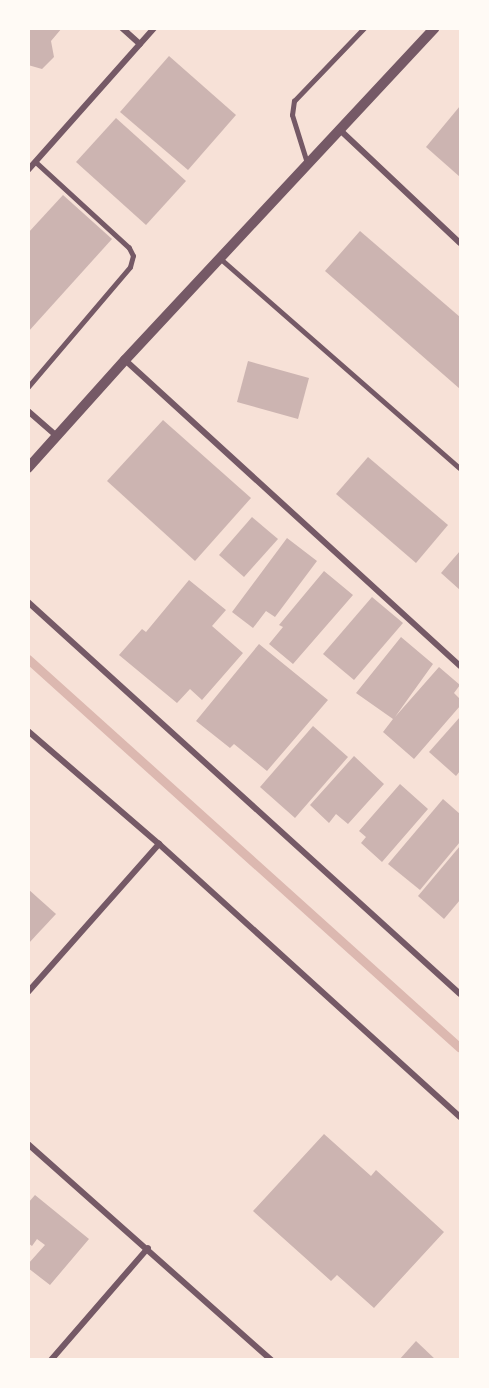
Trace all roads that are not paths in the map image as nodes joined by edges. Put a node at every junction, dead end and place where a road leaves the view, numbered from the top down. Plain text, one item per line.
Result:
1 (122, 28) edge
2 (154, 28) edge
3 (364, 28) edge
4 (435, 28) edge
5 (140, 44) junction
6 (340, 130) junction
7 (35, 162) junction
8 (307, 165) junction
9 (28, 170) edge
10 (460, 243) edge
11 (221, 259) junction
12 (125, 360) junction
13 (28, 387) edge
14 (28, 411) edge
15 (57, 436) junction
16 (28, 468) edge
17 (460, 468) edge
18 (28, 602) edge
19 (460, 666) edge
20 (28, 731) edge
21 (159, 844) junction
22 (28, 992) edge
23 (460, 994) edge
24 (460, 1117) edge
25 (28, 1144) edge
26 (148, 1248) junction
27 (51, 1359) edge
28 (272, 1359) edge

1 - 5 street
2 - 5 street
3 - 8 lane
4 - 6 street
5 - 7 street
6 - 8 street
6 - 10 street
7 - 9 street
7 - 13 lane
8 - 11 street
11 - 12 street
11 - 17 lane
12 - 15 street
12 - 19 street
14 - 15 street
15 - 16 street
18 - 23 street
20 - 21 street
21 - 22 street
21 - 24 street
25 - 26 street
26 - 27 street
26 - 28 street

